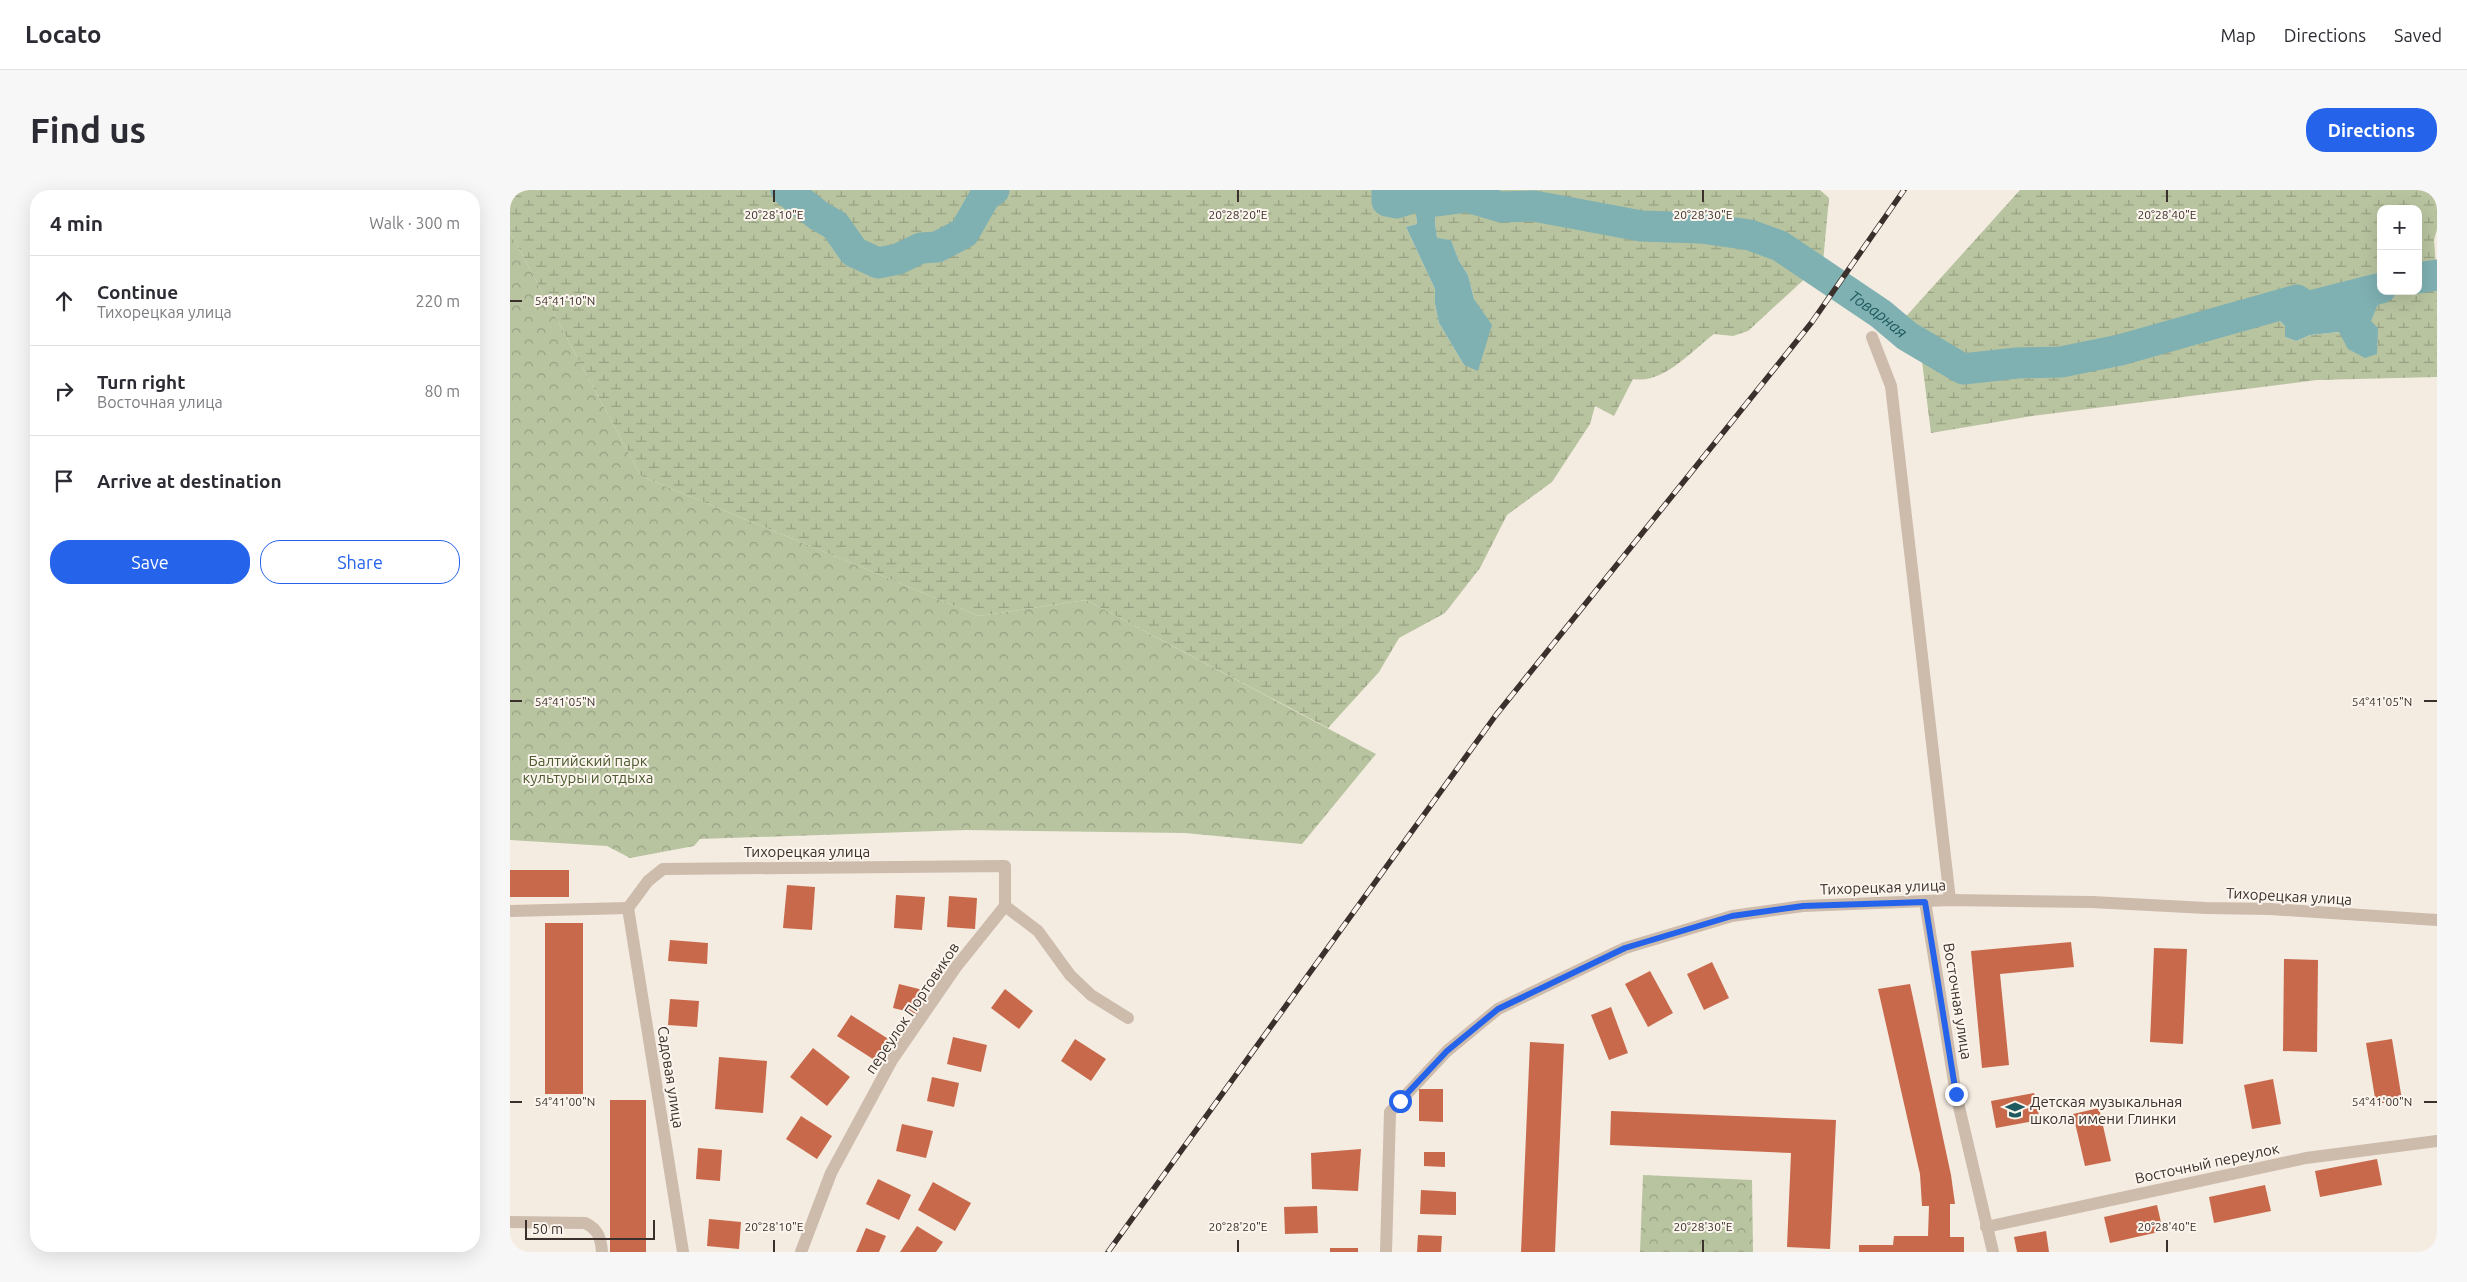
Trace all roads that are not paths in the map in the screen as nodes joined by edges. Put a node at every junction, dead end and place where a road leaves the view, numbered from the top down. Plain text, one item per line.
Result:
1 (1872, 337) dead end
2 (1950, 900) junction
3 (1925, 902) junction
4 (1004, 906) junction
5 (628, 908) junction
6 (510, 911) edge
7 (2437, 920) edge
8 (1128, 1018) dead end
9 (2437, 1141) edge
10 (510, 1222) edge
11 (1986, 1227) junction
12 (602, 1252) edge
13 (683, 1252) edge
14 (801, 1252) edge
15 (1386, 1252) edge
16 (1992, 1252) edge

1 - 2 street
2 - 3 street, Тихорецкая улица
2 - 7 street, Тихорецкая улица
3 - 11 street, Восточная улица
3 - 15 street, Тихорецкая улица
4 - 5 street, Тихорецкая улица
4 - 8 street
4 - 14 street, переулок Портовиков
5 - 6 street
5 - 13 street, Садовая улица
9 - 11 street, Восточный переулок
10 - 12 street
11 - 16 street, Восточная улица

